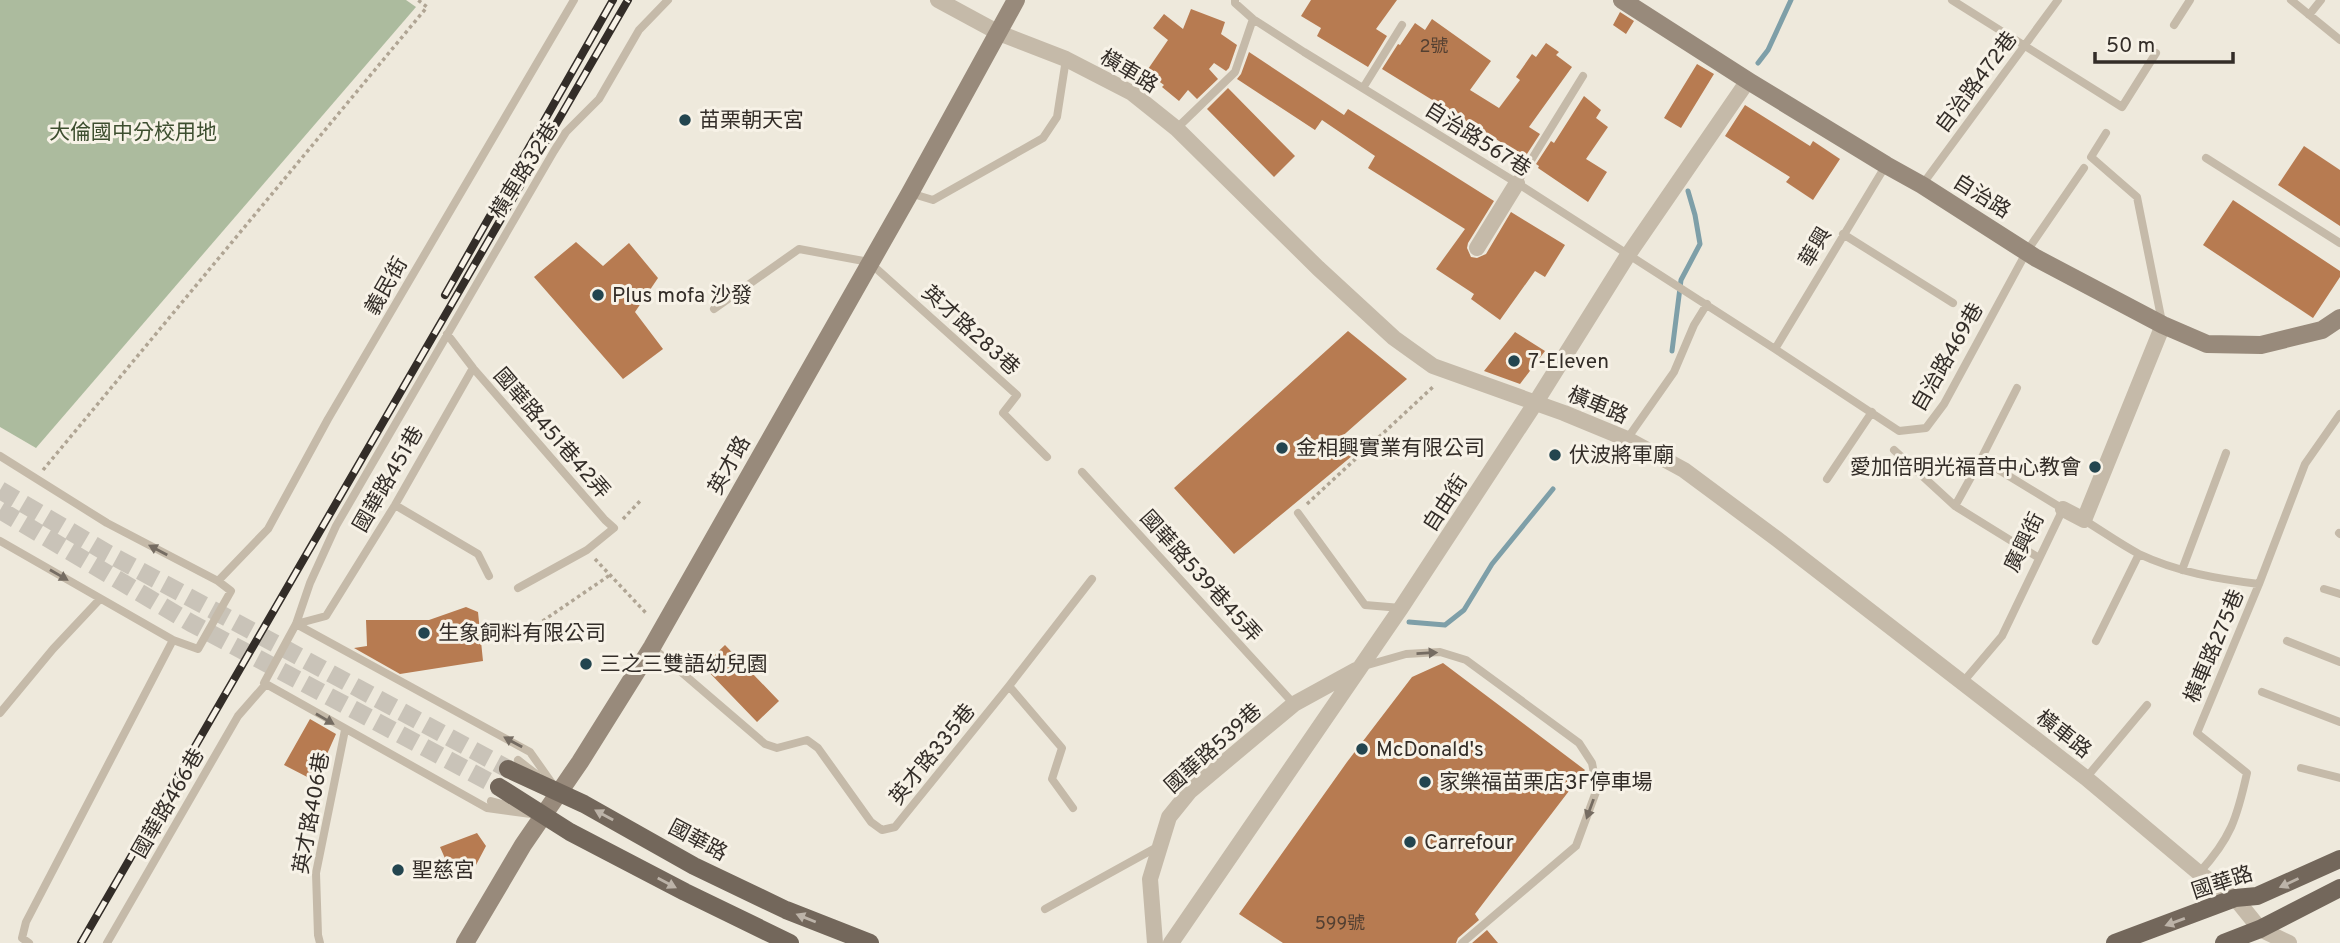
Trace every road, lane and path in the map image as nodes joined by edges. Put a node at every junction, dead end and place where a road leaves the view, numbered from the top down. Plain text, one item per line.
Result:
1 (418, 0) edge
2 (575, 0) edge
3 (668, 0) edge
4 (938, 0) edge
5 (1016, 0) edge
6 (1235, 0) edge
7 (1622, 0) edge
8 (1952, 0) edge
9 (2058, 0) edge
10 (2190, 0) edge
11 (2291, 0) edge
12 (2321, 0) edge
13 (2309, 15) junction
14 (1253, 19) junction
15 (2174, 24) dead end
16 (1402, 25) dead end
17 (999, 33) junction
18 (2340, 40) edge
19 (2024, 47) junction
20 (2156, 53) dead end
21 (1066, 59) junction
22 (1583, 76) dead end
23 (1748, 82) junction
24 (1363, 88) junction
25 (1177, 129) junction
26 (2106, 133) dead end
27 (2206, 159) dead end
28 (1886, 165) junction
29 (2084, 168) dead end
30 (1517, 183) junction
31 (1922, 184) junction
32 (910, 192) junction
33 (1843, 234) junction
34 (2340, 243) edge
35 (1477, 248) dead end
36 (2027, 251) junction
37 (1628, 255) junction
38 (869, 262) junction
39 (1953, 303) dead end
40 (1707, 304) junction
41 (714, 309) dead end
42 (2340, 318) edge
43 (2163, 325) junction
44 (447, 334) junction
45 (1775, 349) junction
46 (473, 368) junction
47 (1449, 372) junction
48 (2017, 388) dead end
49 (1536, 402) junction
50 (1872, 412) junction
51 (2340, 414) edge
52 (1627, 439) junction
53 (1894, 450) dead end
54 (2226, 453) dead end
55 (0, 456) edge
56 (1047, 457) dead end
57 (1980, 459) junction
58 (1082, 472) dead end
59 (1827, 479) dead end
60 (36, 480) junction
61 (641, 500) dead end
62 (395, 505) junction
63 (1955, 506) junction
64 (2063, 509) junction
65 (1298, 513) joint
66 (2084, 520) junction
67 (614, 528) junction
68 (0, 541) edge
69 (587, 550) junction
70 (2139, 554) junction
71 (2039, 558) junction
72 (2182, 570) junction
73 (610, 575) junction
74 (489, 576) dead end
75 (1092, 579) dead end
76 (218, 581) junction
77 (2259, 584) junction
78 (518, 588) dead end
79 (2324, 589) dead end
80 (2340, 594) edge
81 (100, 599) junction
82 (1401, 608) junction
83 (646, 613) dead end
84 (296, 624) junction
85 (531, 629) dead end
86 (173, 640) junction
87 (2096, 641) dead end
88 (2287, 641) dead end
89 (652, 647) junction
90 (2340, 662) edge
91 (1361, 667) junction
92 (1963, 682) junction
93 (265, 684) junction
94 (1009, 687) junction
95 (2262, 692) dead end
96 (1294, 704) junction
97 (2147, 705) dead end
98 (0, 713) edge
99 (2340, 722) edge
100 (345, 730) junction
101 (513, 764) tunnel mouth
102 (2301, 768) dead end
103 (2086, 778) junction
104 (2340, 778) edge
105 (558, 792) junction
106 (495, 794) tunnel mouth
107 (1073, 808) dead end
108 (543, 815) junction
109 (1159, 846) junction
110 (2340, 859) edge
111 (2199, 873) junction
112 (2340, 888) edge
113 (2235, 898) junction
114 (1045, 909) dead end
115 (2260, 929) junction
116 (29, 943) edge
117 (107, 943) edge
118 (320, 943) edge
119 (465, 943) edge
120 (790, 943) edge
121 (870, 943) edge
122 (1155, 943) edge
123 (1171, 943) edge
124 (1462, 943) edge
125 (2115, 943) edge
126 (2224, 943) edge
127 (2289, 943) edge

1 - 60 path
2 - 76 lane, 義民街
3 - 44 lane, 橫車路32巷
4 - 17 street, 橫車路
5 - 17 street, 英才路
6 - 14 lane, 自治路567巷
7 - 23 street, 自治路
8 - 19 lane
9 - 19 lane, 自治路472巷
10 - 15 lane
11 - 13 lane
12 - 13 lane
13 - 18 lane
14 - 24 lane, 自治路567巷
14 - 25 lane
16 - 24 lane
17 - 21 street, 橫車路
17 - 32 street, 英才路
19 - 20 lane
19 - 31 lane, 自治路472巷
21 - 25 street, 橫車路
21 - 32 lane
22 - 30 lane
23 - 28 street, 自治路
23 - 37 street, 自由街
24 - 30 lane, 自治路567巷
25 - 47 street, 橫車路
26 - 43 lane
27 - 34 lane
28 - 31 street, 自治路
28 - 33 lane, 華興
29 - 36 lane
30 - 35 street
30 - 37 lane, 自治路567巷
31 - 36 street, 自治路
32 - 38 street, 英才路
33 - 39 lane
33 - 45 lane, 華興
36 - 43 street, 自治路
36 - 50 lane, 自治路469巷
37 - 40 lane, 自治路567巷
37 - 49 street, 自由街
38 - 41 lane
38 - 56 lane, 英才路283巷
38 - 89 street, 英才路
40 - 45 lane
40 - 52 lane
42 - 43 street, 自治路
43 - 66 street
44 - 46 lane
44 - 84 lane, 橫車路32巷
45 - 50 lane
46 - 62 lane, 國華路451巷
46 - 67 lane, 國華路451巷42弄
47 - 49 street, 橫車路
47 - 65 path
48 - 57 lane
49 - 52 street, 橫車路
49 - 82 street, 自由街
50 - 59 lane
51 - 77 lane, 橫車路275巷
52 - 92 street, 橫車路
53 - 63 lane
54 - 72 lane
55 - 60 lane
57 - 63 lane
57 - 64 lane
58 - 96 lane, 國華路539巷45弄
76 -> 60 lane
61 - 67 path
62 - 74 lane
62 - 84 lane, 國華路451巷
63 - 71 lane
64 - 66 street, 廣興街
64 - 71 lane, 廣興街
65 - 82 lane
66 - 70 lane
67 - 69 lane
68 -> 81 lane
69 - 73 path
69 - 78 lane
70 - 72 lane
70 - 87 lane
71 - 92 lane, 廣興街
72 - 77 lane
73 - 83 path
73 - 85 path
75 - 94 lane, 英才路335巷
76 - 86 lane
77 - 111 lane, 橫車路275巷
79 - 80 lane
81 - 86 lane
81 - 98 lane
82 - 91 street, 自由街
84 - 93 lane, 國華路466巷
105 -> 84 lane
86 - 116 lane
88 - 90 lane
89 - 94 lane, 英才路335巷
89 - 105 street, 英才路
91 - 96 street, 國華路539巷
91 - 123 street, 自由街
91 -> 124 lane
92 - 103 street, 橫車路
93 -> 100 lane
93 - 117 lane, 國華路466巷
94 - 107 lane
95 - 99 lane
96 - 109 street, 國華路539巷
97 - 103 lane
100 - 108 lane
100 - 118 lane, 英才路406巷
101 - 105 main road, 國華路
102 - 104 lane
103 - 111 street, 橫車路
105 - 108 street, 英才路
121 -> 105 main road, 國華路
106 - 108 main road
108 - 119 street, 英才路
108 -> 120 main road
109 - 114 lane
109 - 122 street, 國華路539巷
110 -> 113 main road, 國華路
111 - 113 street, 橫車路
112 - 115 main road
113 - 115 street, 橫車路
113 -> 125 main road, 國華路
115 - 126 main road
115 - 127 street, 橫車路

